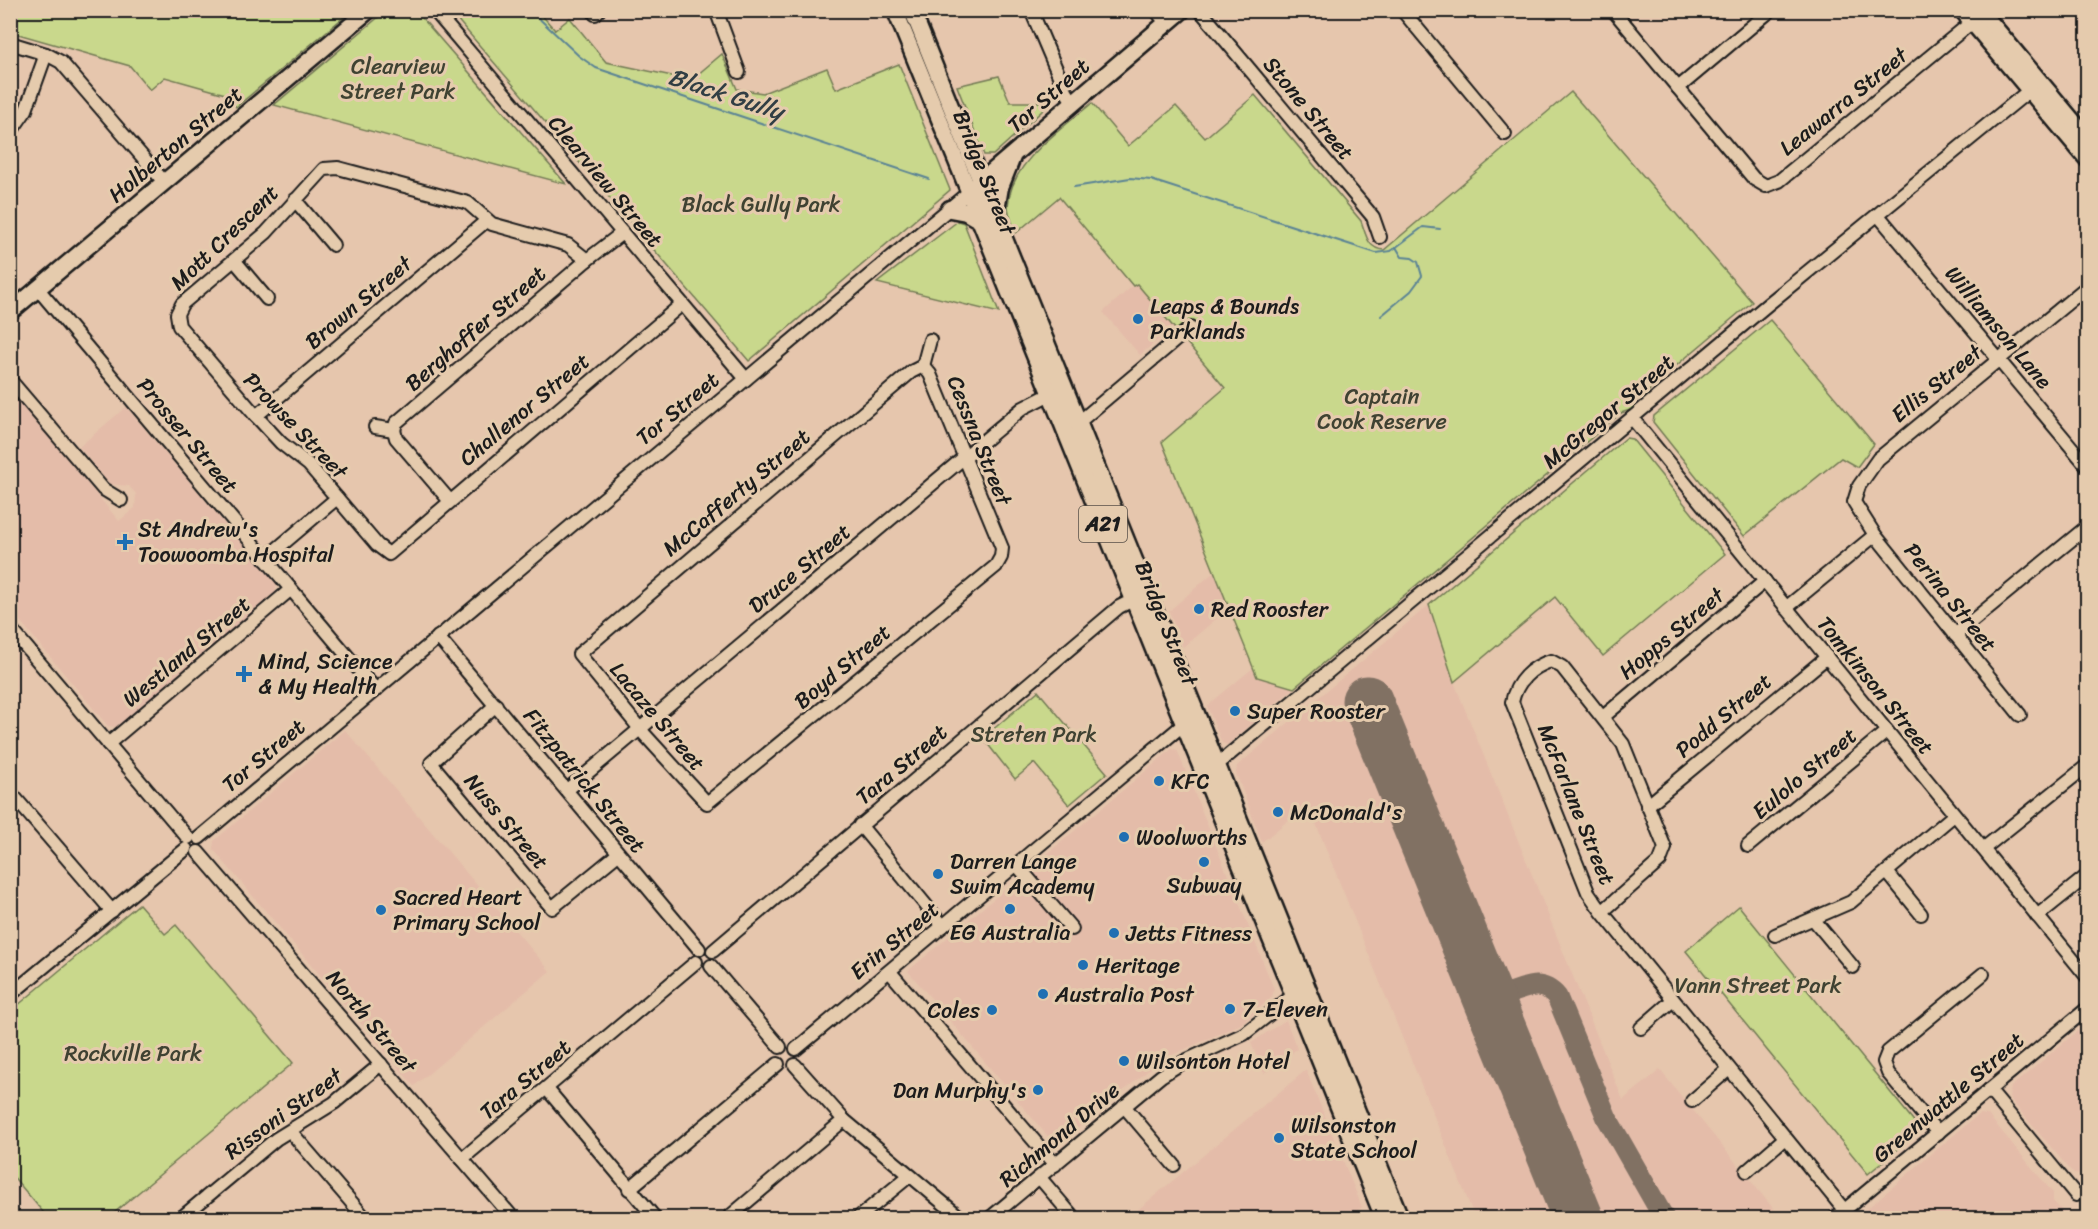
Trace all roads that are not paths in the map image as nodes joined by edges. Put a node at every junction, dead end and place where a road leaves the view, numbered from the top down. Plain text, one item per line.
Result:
1 (369, 10) edge
2 (435, 10) edge
3 (716, 10) edge
4 (895, 10) edge
5 (912, 10) edge
6 (1031, 10) edge
7 (1182, 10) edge
8 (1200, 10) edge
9 (1402, 10) edge
10 (1613, 10) edge
11 (1771, 10) edge
12 (1971, 14) edge
13 (1161, 17) edge
14 (10, 43) edge
15 (46, 54) junction
16 (739, 72) dead end
17 (2034, 86) junction
18 (1678, 88) junction
19 (1073, 102) junction
20 (10, 134) edge
21 (1505, 134) dead end
22 (2088, 139) edge
23 (970, 153) junction
24 (1014, 154) junction
25 (2088, 160) edge
26 (1000, 165) junction
27 (165, 183) junction
28 (975, 187) junction
29 (295, 200) junction
30 (950, 209) junction
31 (1878, 215) junction
32 (988, 218) junction
33 (486, 221) junction
34 (622, 233) junction
35 (1380, 237) dead end
36 (333, 245) dead end
37 (587, 260) junction
38 (234, 261) junction
39 (2088, 286) edge
40 (38, 289) junction
41 (267, 299) dead end
42 (682, 304) junction
43 (10, 312) edge
44 (177, 314) joint
45 (1190, 328) dead end
46 (930, 340) dead end
47 (1998, 359) junction
48 (923, 366) junction
49 (746, 379) junction
50 (10, 380) edge
51 (1057, 391) junction
52 (256, 416) junction
53 (1632, 418) junction
54 (1078, 422) junction
55 (375, 427) dead end
56 (394, 430) junction
57 (964, 457) junction
58 (2088, 467) edge
59 (337, 498) junction
60 (121, 500) dead end
61 (449, 500) junction
62 (1854, 502) joint
63 (2088, 526) edge
64 (1875, 535) junction
65 (395, 549) joint
66 (1001, 557) joint
67 (265, 559) junction
68 (1765, 581) junction
69 (290, 590) junction
70 (1141, 597) junction
71 (1786, 608) junction
72 (10, 628) edge
73 (1955, 634) junction
74 (438, 637) junction
75 (579, 654) joint
76 (1827, 657) junction
77 (376, 690) junction
78 (496, 705) junction
79 (2020, 715) dead end
80 (1603, 717) junction
81 (1184, 724) junction
82 (640, 729) junction
83 (1886, 732) junction
84 (108, 744) junction
85 (2088, 765) edge
86 (1211, 770) junction
87 (567, 790) junction
88 (10, 792) edge
89 (707, 803) joint
90 (1647, 806) junction
91 (1954, 815) junction
92 (860, 825) junction
93 (193, 844) junction
94 (1748, 846) dead end
95 (1983, 849) junction
96 (618, 854) junction
97 (1016, 864) junction
98 (1887, 872) junction
99 (2088, 875) edge
100 (112, 911) junction
101 (1602, 912) junction
102 (1921, 914) dead end
103 (2037, 916) junction
104 (1814, 920) junction
105 (943, 926) junction
106 (1072, 929) dead end
107 (1775, 935) dead end
108 (713, 951) junction
109 (697, 956) junction
110 (711, 966) junction
111 (1853, 967) dead end
112 (890, 972) junction
113 (1983, 974) dead end
114 (2088, 978) edge
115 (1300, 990) junction
116 (10, 995) edge
117 (1673, 1000) junction
118 (2088, 1008) edge
119 (1641, 1028) dead end
120 (780, 1047) junction
121 (796, 1049) junction
122 (381, 1064) junction
123 (778, 1064) junction
124 (795, 1065) junction
125 (1729, 1069) junction
126 (547, 1089) junction
127 (1989, 1090) junction
128 (1692, 1101) dead end
129 (1124, 1106) junction
130 (844, 1120) junction
131 (291, 1132) junction
132 (1938, 1133) junction
133 (1785, 1138) junction
134 (462, 1159) junction
135 (1055, 1165) junction
136 (1174, 1165) dead end
137 (1747, 1171) dead end
138 (908, 1176) junction
139 (1040, 1178) junction
140 (629, 1189) junction
141 (2076, 1196) dead end
142 (1840, 1214) edge
143 (182, 1218) edge
144 (364, 1218) edge
145 (513, 1218) edge
146 (655, 1218) edge
147 (728, 1218) edge
148 (858, 1218) edge
149 (961, 1218) edge
150 (990, 1218) edge
151 (1074, 1218) edge
152 (1384, 1218) edge
153 (1400, 1218) edge

1 - 27 main road, Holberton Street
2 - 34 street, Clearview Street
3 - 16 street
4 - 28 main road, Bridge Street
5 - 23 main road, Bridge Street
6 - 19 street
7 - 13 highway, Tor Street
8 - 35 street, Stone Street
9 - 21 street
10 - 18 street
11 - 18 street
12 - 17 main road
12 - 18 street, Leawarra Street
13 - 19 highway, Tor Street
14 - 15 street
15 - 20 street
15 - 27 street
17 - 22 main road
17 - 25 main road
17 - 31 street, McGregor Street
19 - 24 highway, Tor Street
23 - 26 main road
23 - 28 main road, Bridge Street
24 - 26 highway, Tor Street
24 - 32 highway
26 - 28 highway, Tor Street
27 - 40 main road, Holberton Street
28 - 30 street, Tor Street
28 - 32 highway, Bridge Street
29 - 33 street, Mott Crescent
29 - 36 street
29 - 38 street, Mott Crescent
30 - 32 highway
30 - 49 street, Tor Street
31 - 47 street, Williamson Lane
31 - 53 street, McGregor Street
32 - 51 highway, Bridge Street / A21
33 - 37 street, Mott Crescent
33 - 52 street, Brown Street
34 - 37 street
34 - 42 street, Clearview Street
37 - 56 street, Berghoffer Street
38 - 41 street
38 - 44 street, Mott Crescent
39 - 47 street, Ellis Street
40 - 43 main road, Holberton Street
40 - 67 street, Prosser Street
42 - 49 street, Clearview Street
42 - 61 street, Challenor Street
44 - 52 street, Prowse Street
45 - 54 street
46 - 48 street, Cessna Street
47 - 58 street, Williamson Lane
47 - 62 street, Ellis Street
48 - 57 street, Cessna Street
48 - 75 street, McCafferty Street
49 - 74 street, Tor Street
50 - 60 street
51 - 54 highway, Bridge Street / A21
51 - 57 street, Druce Street
51 - 70 highway, Bridge Street / A21
52 - 59 street, Prowse Street
53 - 68 street, Tomkinson Street
53 - 86 street, McGregor Street
54 - 70 highway, Bridge Street / A21
55 - 56 street
56 - 61 street
57 - 66 street, Cessna Street
57 - 82 street, Druce Street
59 - 65 street, Prowse Street
59 - 67 street
61 - 65 street, Challenor Street
62 - 64 street, Perina Street
63 - 73 street
64 - 71 street
64 - 73 street, Perina Street
66 - 89 street, Boyd Street
67 - 69 street, Prosser Street
68 - 71 street, Tomkinson Street
68 - 80 street, Hopps Street
69 - 77 street, Prosser Street
69 - 84 street, Westland Street
70 - 81 highway, Bridge Street / A21
70 - 86 highway, Bridge Street / A21
70 - 92 street, Tara Street
71 - 76 street, Tomkinson Street
72 - 84 street, North Street
73 - 79 street, Perina Street
74 - 77 street, Tor Street
74 - 78 street, Fitzpatrick Street
75 - 82 street, Lacaze Street
76 - 83 street, Tomkinson Street
76 - 90 street, Podd Street
77 - 93 street, Tor Street
78 - 87 street, Fitzpatrick Street
78 - 96 street, Nuss Street
80 - 90 street
80 - 101 street, McFarlane Street
81 - 86 highway, Bridge Street / A21
81 - 97 street, Erin Street
82 - 87 street, Druce Street
82 - 89 street, Lacaze Street
83 - 91 street, Tomkinson Street
83 - 94 street, Eulolo Street
84 - 93 street, North Street
85 - 95 street
86 - 115 highway, Bridge Street / A21
87 - 96 street, Fitzpatrick Street
88 - 100 street
90 - 101 street
91 - 95 street, Tomkinson Street
91 - 98 street
92 - 105 street
92 - 108 street, Tara Street
93 - 100 street, Tor Street
93 - 122 street, North Street
95 - 103 street, Tomkinson Street
96 - 109 street, Fitzpatrick Street
97 - 105 street, Erin Street
97 - 106 street
98 - 102 street
98 - 104 street
99 - 103 street
100 - 116 street, Tor Street
101 - 117 street, McFarlane Street
103 - 114 street, Tomkinson Street
104 - 107 street
104 - 111 street
105 - 112 street, Erin Street
108 - 109 street
108 - 110 street
109 - 110 street
109 - 126 street, Tara Street
110 - 120 street
112 - 121 street, Erin Street
112 - 135 street
113 - 132 street
115 - 129 street, Richmond Drive
115 - 152 highway, Bridge Street / A21
115 - 153 highway, Bridge Street / A21
117 - 119 street
117 - 125 street, McFarlane Street
118 - 127 street, Greenwattle Street
120 - 121 street
120 - 123 street
121 - 124 street
122 - 131 street, Rissoni Street
122 - 134 street, North Street
123 - 124 street
123 - 140 street
124 - 130 street
125 - 128 street
125 - 133 street, McFarlane Street
126 - 134 street, Tara Street
126 - 140 street
127 - 132 street, Greenwattle Street
127 - 141 street
129 - 135 street, Richmond Drive
129 - 136 street
130 - 138 street
130 - 147 street
131 - 143 street, Rissoni Street
131 - 144 street
132 - 142 street, Greenwattle Street
133 - 137 street
133 - 142 street, McFarlane Street
134 - 145 street, North Street
135 - 139 street, Richmond Drive
138 - 148 street
138 - 149 street
139 - 150 street, Richmond Drive
139 - 151 street
140 - 146 street

